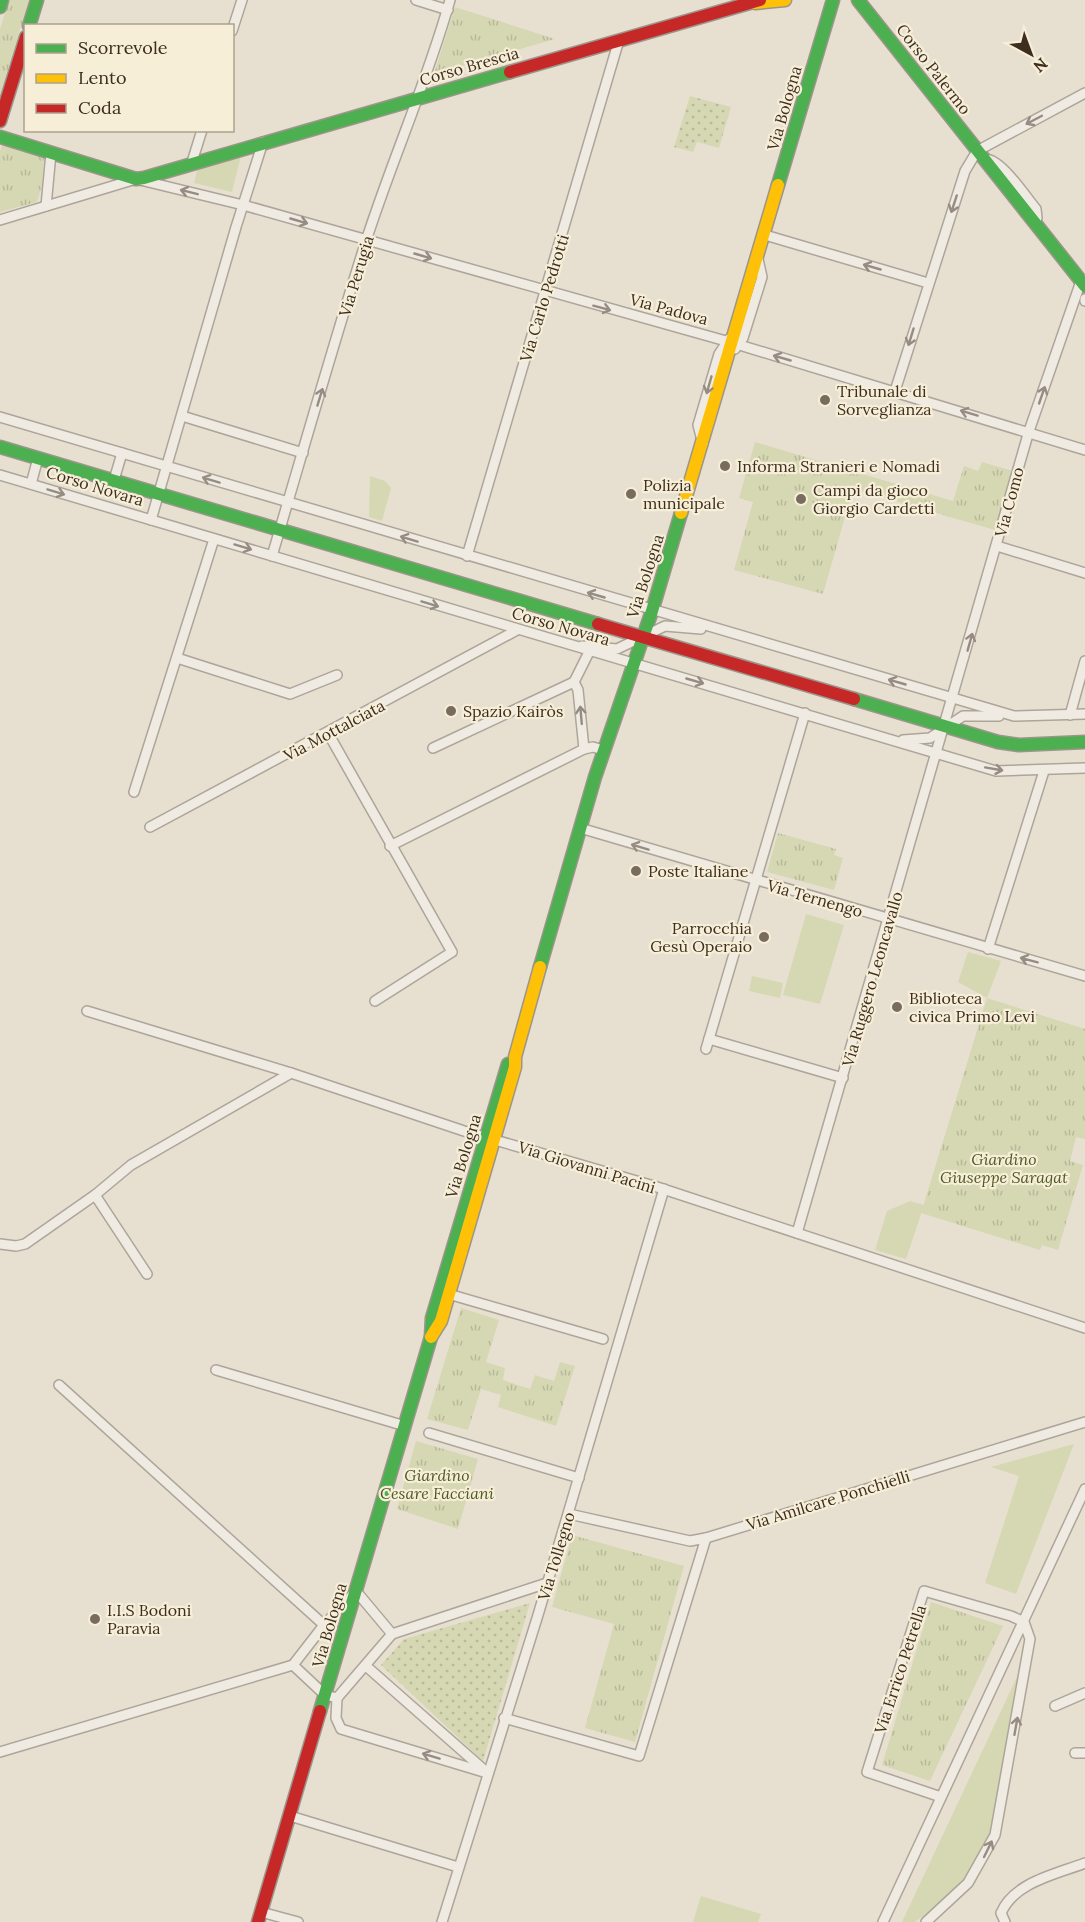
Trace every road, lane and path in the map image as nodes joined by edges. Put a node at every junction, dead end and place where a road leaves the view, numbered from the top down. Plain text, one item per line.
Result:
1 (2, 0) edge
2 (37, 0) edge
3 (242, 0) edge
4 (416, 0) edge
5 (785, 0) edge
6 (833, 0) edge
7 (858, 0) edge
8 (757, 2) edge
9 (449, 5) edge
10 (0, 7) edge
11 (30, 24) edge
12 (234, 25) edge
13 (619, 40) junction
14 (24, 43) edge
15 (1085, 93) edge
16 (418, 97) junction
17 (0, 121) edge
18 (201, 132) edge
19 (0, 137) edge
20 (263, 142) junction
21 (51, 153) junction
22 (980, 155) junction
23 (192, 162) junction
24 (136, 179) junction
25 (243, 205) junction
26 (46, 206) junction
27 (0, 220) edge
28 (765, 235) junction
29 (367, 240) junction
30 (928, 283) junction
31 (1084, 283) edge
32 (546, 292) junction
33 (735, 344) junction
34 (895, 391) junction
35 (182, 416) junction
36 (0, 417) edge
37 (0, 423) edge
38 (33, 427) junction
39 (1029, 431) junction
40 (0, 447) edge
41 (1085, 450) edge
42 (122, 453) junction
43 (303, 453) junction
44 (38, 458) junction
45 (167, 466) junction
46 (0, 475) edge
47 (114, 480) junction
48 (32, 484) junction
49 (159, 494) junction
50 (287, 502) junction
51 (151, 520) junction
52 (280, 529) junction
53 (214, 539) junction
54 (997, 546) junction
55 (272, 556) junction
56 (467, 556) junction
57 (1085, 573) edge
58 (652, 611) junction
59 (517, 630) junction
60 (718, 630) junction
61 (642, 638) junction
62 (563, 644) junction
63 (589, 652) junction
64 (177, 658) junction
65 (1085, 661) edge
66 (632, 663) junction
67 (338, 675) dead end
68 (574, 682) junction
69 (954, 699) junction
70 (805, 713) junction
71 (1085, 714) edge
72 (1070, 715) junction
73 (1014, 716) junction
74 (946, 726) junction
75 (328, 733) junction
76 (895, 741) junction
77 (1085, 742) edge
78 (433, 748) dead end
79 (584, 749) junction
80 (603, 750) junction
81 (938, 754) junction
82 (1085, 768) edge
83 (1044, 771) junction
84 (134, 792) dead end
85 (150, 827) dead end
86 (580, 828) junction
87 (390, 846) junction
88 (755, 881) junction
89 (890, 919) junction
90 (988, 949) junction
91 (1085, 976) edge
92 (375, 1001) dead end
93 (87, 1011) dead end
94 (291, 1073) junction
95 (843, 1078) junction
96 (490, 1139) junction
97 (664, 1189) junction
98 (95, 1195) junction
99 (797, 1233) junction
100 (0, 1244) edge
101 (147, 1274) dead end
102 (444, 1292) junction
103 (1085, 1328) edge
104 (603, 1339) dead end
105 (216, 1370) dead end
106 (59, 1385) dead end
107 (1084, 1424) edge
108 (405, 1426) junction
109 (429, 1433) dead end
110 (579, 1478) junction
111 (1085, 1489) edge
112 (569, 1514) junction
113 (706, 1538) junction
114 (547, 1583) junction
115 (356, 1592) junction
116 (1024, 1622) junction
117 (324, 1625) junction
118 (392, 1634) junction
119 (293, 1665) junction
120 (366, 1666) junction
121 (1085, 1693) edge
122 (331, 1697) junction
123 (1055, 1706) dead end
124 (504, 1718) junction
125 (0, 1752) edge
126 (487, 1773) junction
127 (941, 1797) junction
128 (290, 1816) junction
129 (1085, 1863) edge
130 (458, 1867) junction
131 (260, 1917) edge
132 (298, 1922) edge
133 (442, 1922) edge
134 (883, 1922) edge
135 (926, 1922) edge
136 (1005, 1922) edge

1 - 10 main road
2 - 11 main road
3 - 12 street
4 - 9 street
5 - 8 main road, Corso Brescia
6 - 28 main road, Via Bologna
7 - 22 main road, Corso Palermo
8 - 13 main road, Corso Brescia
9 - 16 street, Via Perugia
13 - 16 main road, Corso Brescia
13 - 32 street, Via Carlo Pedrotti
14 - 17 main road
15 -> 22 street
16 - 20 main road, Corso Brescia
16 - 29 street, Via Perugia
18 - 23 street
19 - 21 main road
20 - 23 main road, Corso Brescia
20 - 25 street
21 - 24 main road
21 - 26 street
22 -> 30 street
22 - 31 main road, Corso Palermo
23 - 24 main road, Corso Brescia
25 -> 24 street, Via Padova
24 - 26 street
25 -> 29 street, Via Padova
25 - 35 street
26 - 27 street
30 -> 28 street
28 - 33 main road, Via Bologna
29 -> 32 street, Via Padova
43 -> 29 street, Via Perugia
30 -> 34 street
39 -> 31 street, Via Como
32 -> 33 street, Via Padova
32 - 56 street, Via Carlo Pedrotti
34 -> 33 street, Via Padova
33 - 58 main road, Via Bologna
39 -> 34 street, Via Padova
35 - 43 street
35 - 45 street
36 - 38 street
37 - 38 street
38 - 42 street
39 - 41 street, Via Padova
39 - 54 street, Via Como
40 - 44 main road, Corso Novara
42 - 45 street
42 - 47 street, Corso Novara
43 - 50 street, Via Perugia
44 - 47 main road, Corso Novara
44 - 48 street, Corso Novara
45 - 49 street
50 -> 45 street
46 - 48 street, Corso Novara
47 - 49 main road, Corso Novara
48 -> 51 street, Corso Novara
49 - 51 street
49 - 52 main road, Corso Novara
50 - 52 street, Via Perugia
56 -> 50 street
51 - 53 street, Corso Novara
52 - 55 street, Via Perugia
52 - 61 main road, Corso Novara
53 -> 55 street, Corso Novara
53 - 64 street
54 - 57 street
69 -> 54 street, Via Como
55 -> 59 street, Corso Novara
58 -> 56 street
58 - 60 street
58 - 61 main road, Via Bologna
59 - 62 street, Corso Novara
59 - 75 street, Via Mottalciata
60 - 61 street
69 -> 60 street
61 - 62 street
61 - 66 main road, Via Bologna
61 - 74 main road, Corso Novara
62 - 63 street, Corso Novara
63 - 66 street, Corso Novara
63 - 68 street
64 - 67 street
64 - 84 street
65 - 72 street
66 -> 70 street, Corso Novara
66 - 80 main road, Via Bologna
68 - 78 street
79 -> 68 street
69 - 73 street
69 - 74 street, Via Como
70 - 76 street, Corso Novara
70 - 88 street
71 - 72 street
72 - 73 street
73 - 74 street
74 - 76 street
74 - 77 main road, Corso Novara
74 - 81 street, Via Ruggero Leoncavallo
75 - 85 street, Via Mottalciata
75 - 87 street
76 - 81 street, Corso Novara
79 - 80 street
79 - 87 street
80 - 86 main road, Via Bologna
81 -> 83 street, Corso Novara
81 - 89 street, Via Ruggero Leoncavallo
82 - 83 street, Corso Novara
83 - 90 street
88 -> 86 street, Via Ternengo
86 - 96 main road, Via Bologna
87 - 92 street
88 - 89 street, Via Ternengo
88 - 95 street
89 - 90 street, Via Ternengo
89 - 95 street, Via Ruggero Leoncavallo
91 -> 90 street, Via Ternengo
93 - 94 street, Via Giovanni Pacini
94 - 96 street, Via Giovanni Pacini
94 - 98 street
95 - 99 street, Via Ruggero Leoncavallo
96 - 97 street, Via Giovanni Pacini
96 - 102 main road, Via Bologna
97 - 99 street, Via Giovanni Pacini
97 - 110 street, Via Tollegno
98 - 100 street
98 - 101 street
99 - 103 street, Via Giovanni Pacini
102 - 104 street
102 - 108 main road, Via Bologna
105 - 108 street
106 - 117 street
107 - 113 street, Via Amilcare Ponchielli
108 - 115 main road, Via Bologna
109 - 110 street
110 - 112 street, Via Tollegno
111 - 116 street
112 - 113 street, Via Amilcare Ponchielli
112 - 114 street, Via Tollegno
113 - 124 street
114 - 118 street
114 - 124 street, Via Tollegno
115 - 117 street
115 - 118 street
115 - 122 main road, Via Bologna
116 - 127 street
116 - 127 street, Via Errico Petrella
135 -> 116 street
117 - 119 street
118 - 120 street
119 - 122 street
119 - 125 street
120 - 122 street
120 - 126 street
121 - 123 street
126 -> 122 street
122 - 128 main road, Via Bologna
124 - 126 street, Via Tollegno
126 - 130 street, Via Tollegno
127 - 134 street
128 - 130 street
128 - 131 main road, Via Bologna
129 - 136 street
130 - 133 street, Via Tollegno
131 - 132 street

